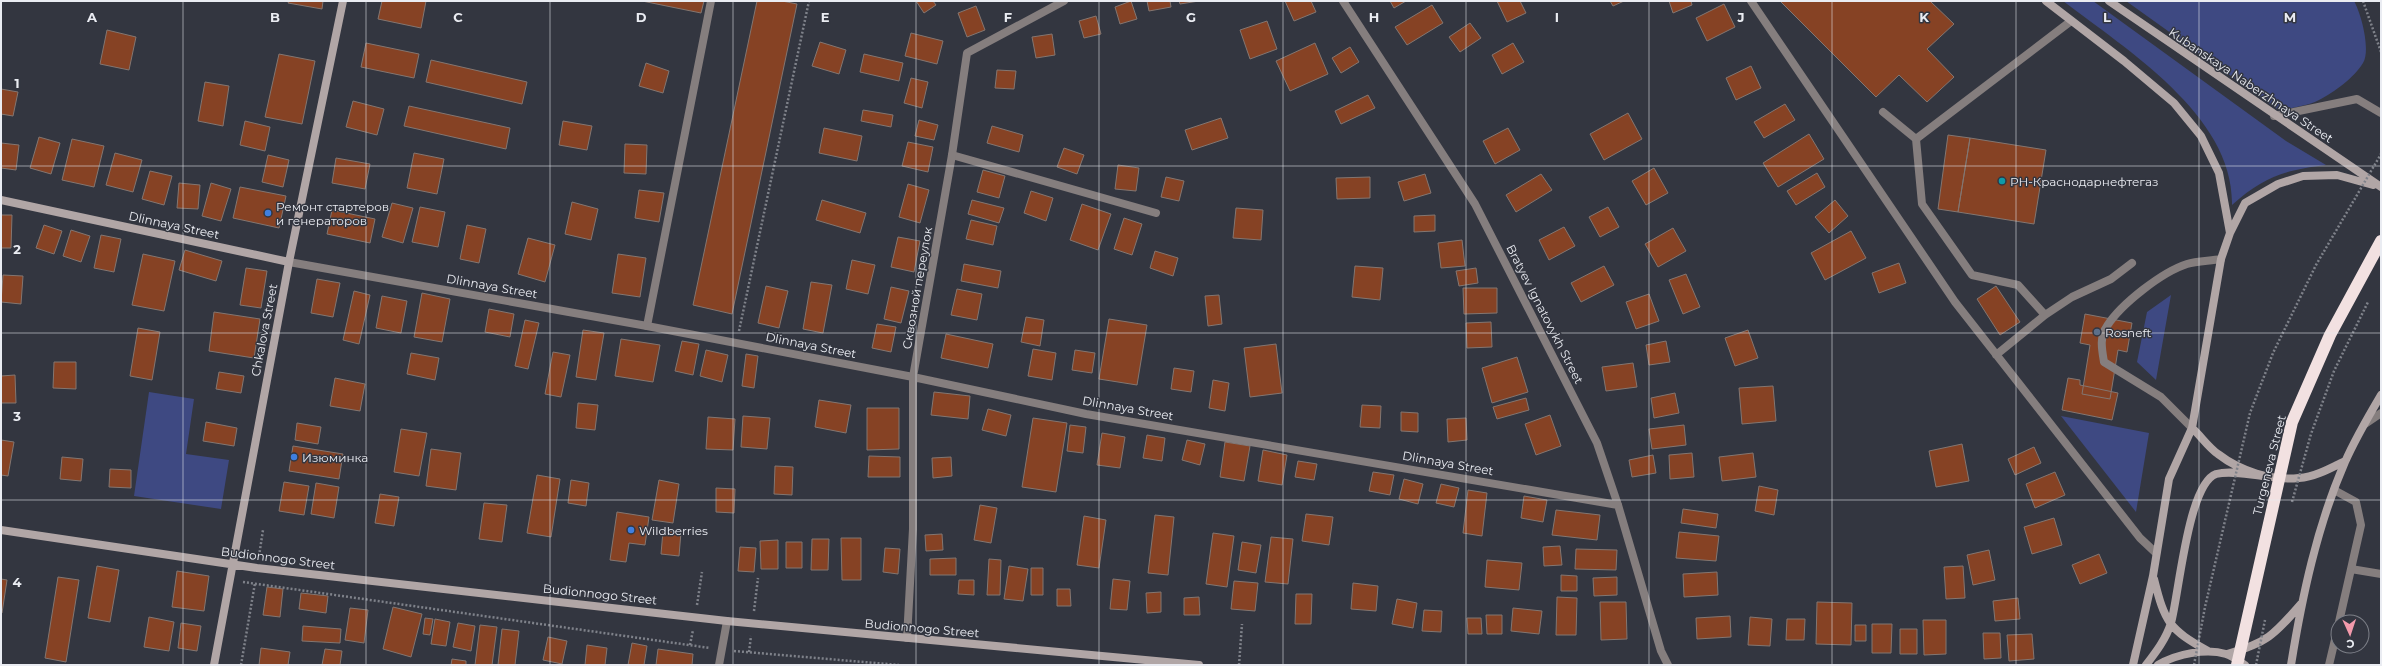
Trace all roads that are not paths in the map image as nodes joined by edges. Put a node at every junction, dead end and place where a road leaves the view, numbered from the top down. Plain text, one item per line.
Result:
1 (343, 1) edge
2 (711, 1) edge
3 (1064, 1) edge
4 (1343, 1) edge
5 (1751, 1) edge
6 (2046, 1) edge
7 (2109, 1) edge
8 (2072, 21) junction
9 (1883, 112) dead end
10 (2381, 113) edge
11 (2274, 116) junction
12 (1916, 139) junction
13 (952, 155) junction
14 (2380, 187) edge
15 (1, 200) edge
16 (1156, 213) dead end
17 (2230, 233) junction
18 (2381, 241) edge
19 (2221, 259) junction
20 (289, 262) junction
21 (2132, 263) dead end
22 (2045, 315) junction
23 (647, 326) junction
24 (1996, 355) junction
25 (913, 377) junction
26 (2381, 396) edge
27 (2381, 413) edge
28 (2365, 424) junction
29 (2192, 428) junction
30 (2346, 461) junction
31 (2265, 476) junction
32 (2334, 490) junction
33 (1618, 505) junction
34 (1, 530) edge
35 (2156, 553) junction
36 (232, 564) junction
37 (2351, 569) junction
38 (2381, 574) edge
39 (2153, 576) junction
40 (2301, 603) junction
41 (2341, 614) edge
42 (728, 622) junction
43 (2170, 624) junction
44 (907, 638) junction
45 (2208, 651) junction
46 (2227, 654) junction
47 (2332, 654) edge
48 (214, 665) edge
49 (719, 665) edge
50 (1199, 665) edge
51 (1668, 665) edge
52 (2133, 665) edge
53 (2146, 665) edge
54 (2158, 665) edge
55 (2237, 665) edge
56 (2245, 665) edge
57 (2291, 665) edge
58 (2329, 665) edge

1 - 20 street, Chkalova Street
2 - 23 street
3 - 13 street, Сквозной переулок
4 - 33 street, Bratyev Ignatovykh Street
5 - 24 street
6 - 8 street
7 - 11 street, Kubanskaya Naberzhnaya Street
8 - 12 street
8 - 17 street
9 - 12 street
10 - 11 street
11 - 14 street, Kubanskaya Naberzhnaya Street
12 - 22 street
13 - 16 street
13 - 25 street, Сквозной переулок
14 - 17 street
15 - 20 street, Dlinnaya Street
17 - 19 street
18 - 55 highway, Turgeneva Street, bridge
19 - 29 street
19 - 29 street
20 - 23 street, Dlinnaya Street
20 - 36 street, Chkalova Street
21 - 22 street
22 - 24 street
23 - 25 street, Dlinnaya Street
24 - 35 street
25 - 33 street, Dlinnaya Street
25 - 44 street, Сквозной переулок
26 - 28 street
27 - 28 street
28 - 30 street
29 - 31 street
29 - 35 street
30 - 31 street
30 - 32 street
31 - 43 street
32 - 37 street
32 - 40 street
33 - 51 street, Bratyev Ignatovykh Street
34 - 36 street, Budionnogo Street
35 - 39 street
36 - 42 street, Budionnogo Street
36 - 48 street, Chkalova Street
37 - 38 street
37 - 41 street
39 - 43 street
39 - 52 street
40 - 46 street
40 - 57 street
42 - 44 street, Budionnogo Street
42 - 49 street
43 - 45 street
43 - 53 street
44 - 50 street, Budionnogo Street
45 - 46 street
45 - 54 street
46 - 56 street
47 - 58 street

